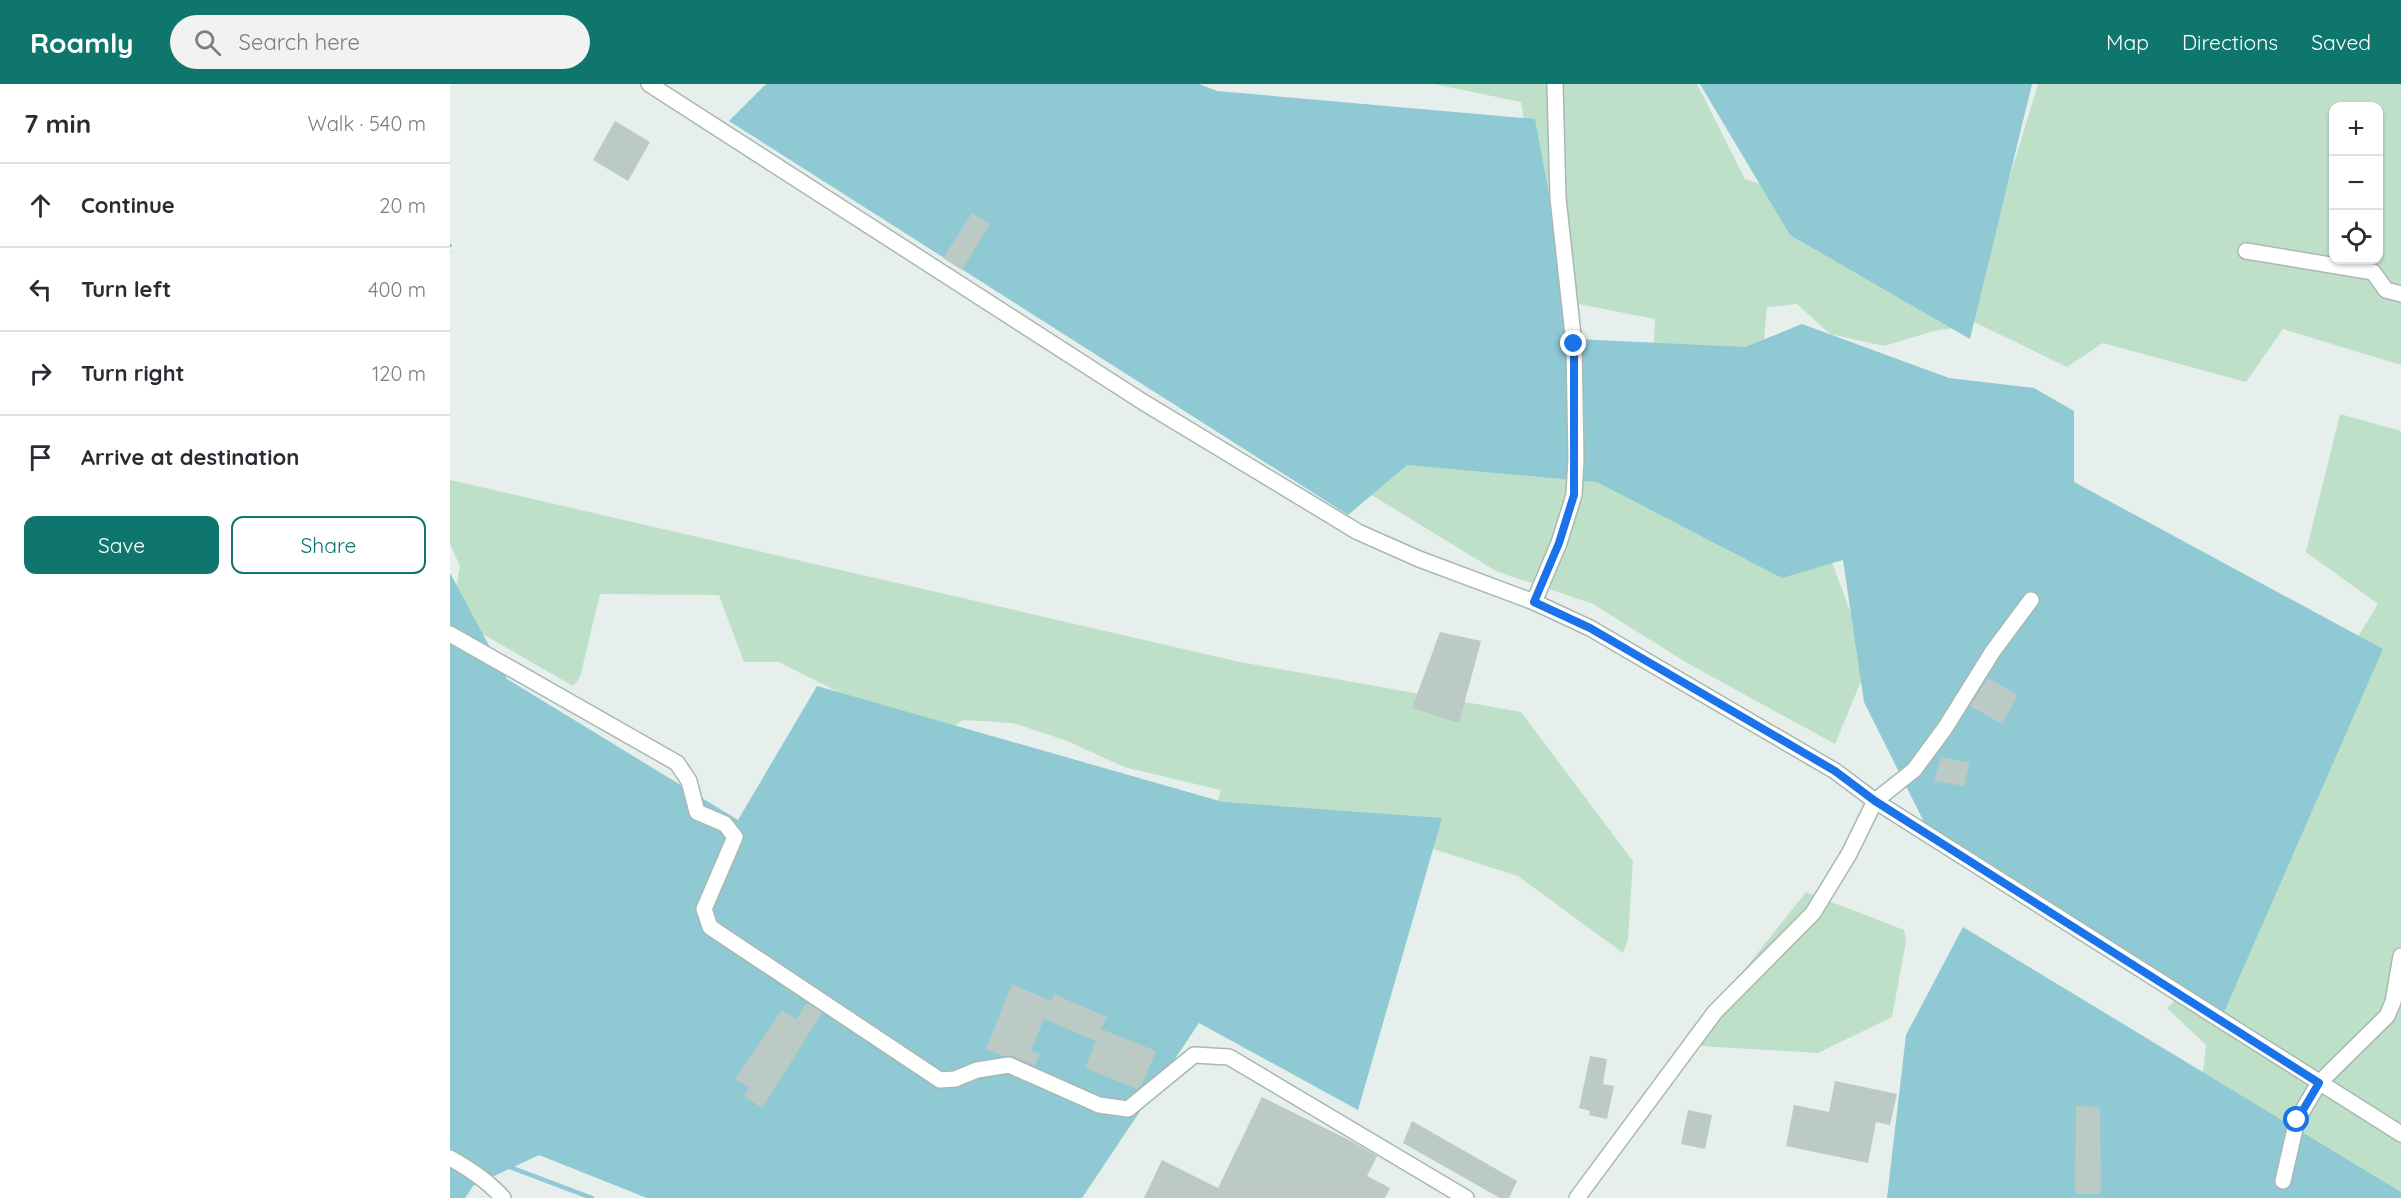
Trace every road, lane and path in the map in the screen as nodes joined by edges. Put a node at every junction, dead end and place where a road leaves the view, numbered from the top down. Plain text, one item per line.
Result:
1 (649, 84) edge
2 (1555, 84) edge
3 (450, 244) edge
4 (2246, 251) dead end
5 (450, 252) edge
6 (2401, 294) edge
7 (2031, 600) dead end
8 (1534, 602) junction
9 (450, 634) edge
10 (1875, 801) junction
11 (2401, 956) edge
12 (2319, 1083) junction
13 (2401, 1134) edge
14 (450, 1158) edge
15 (2283, 1181) dead end
16 (503, 1198) edge
17 (1466, 1198) edge
18 (1577, 1198) edge

1 - 8 street
2 - 8 street
3 - 5 path
4 - 6 street
7 - 10 street
8 - 10 street
9 - 17 street
10 - 12 street
10 - 18 street
11 - 12 street
12 - 13 street
12 - 15 street
14 - 16 street

